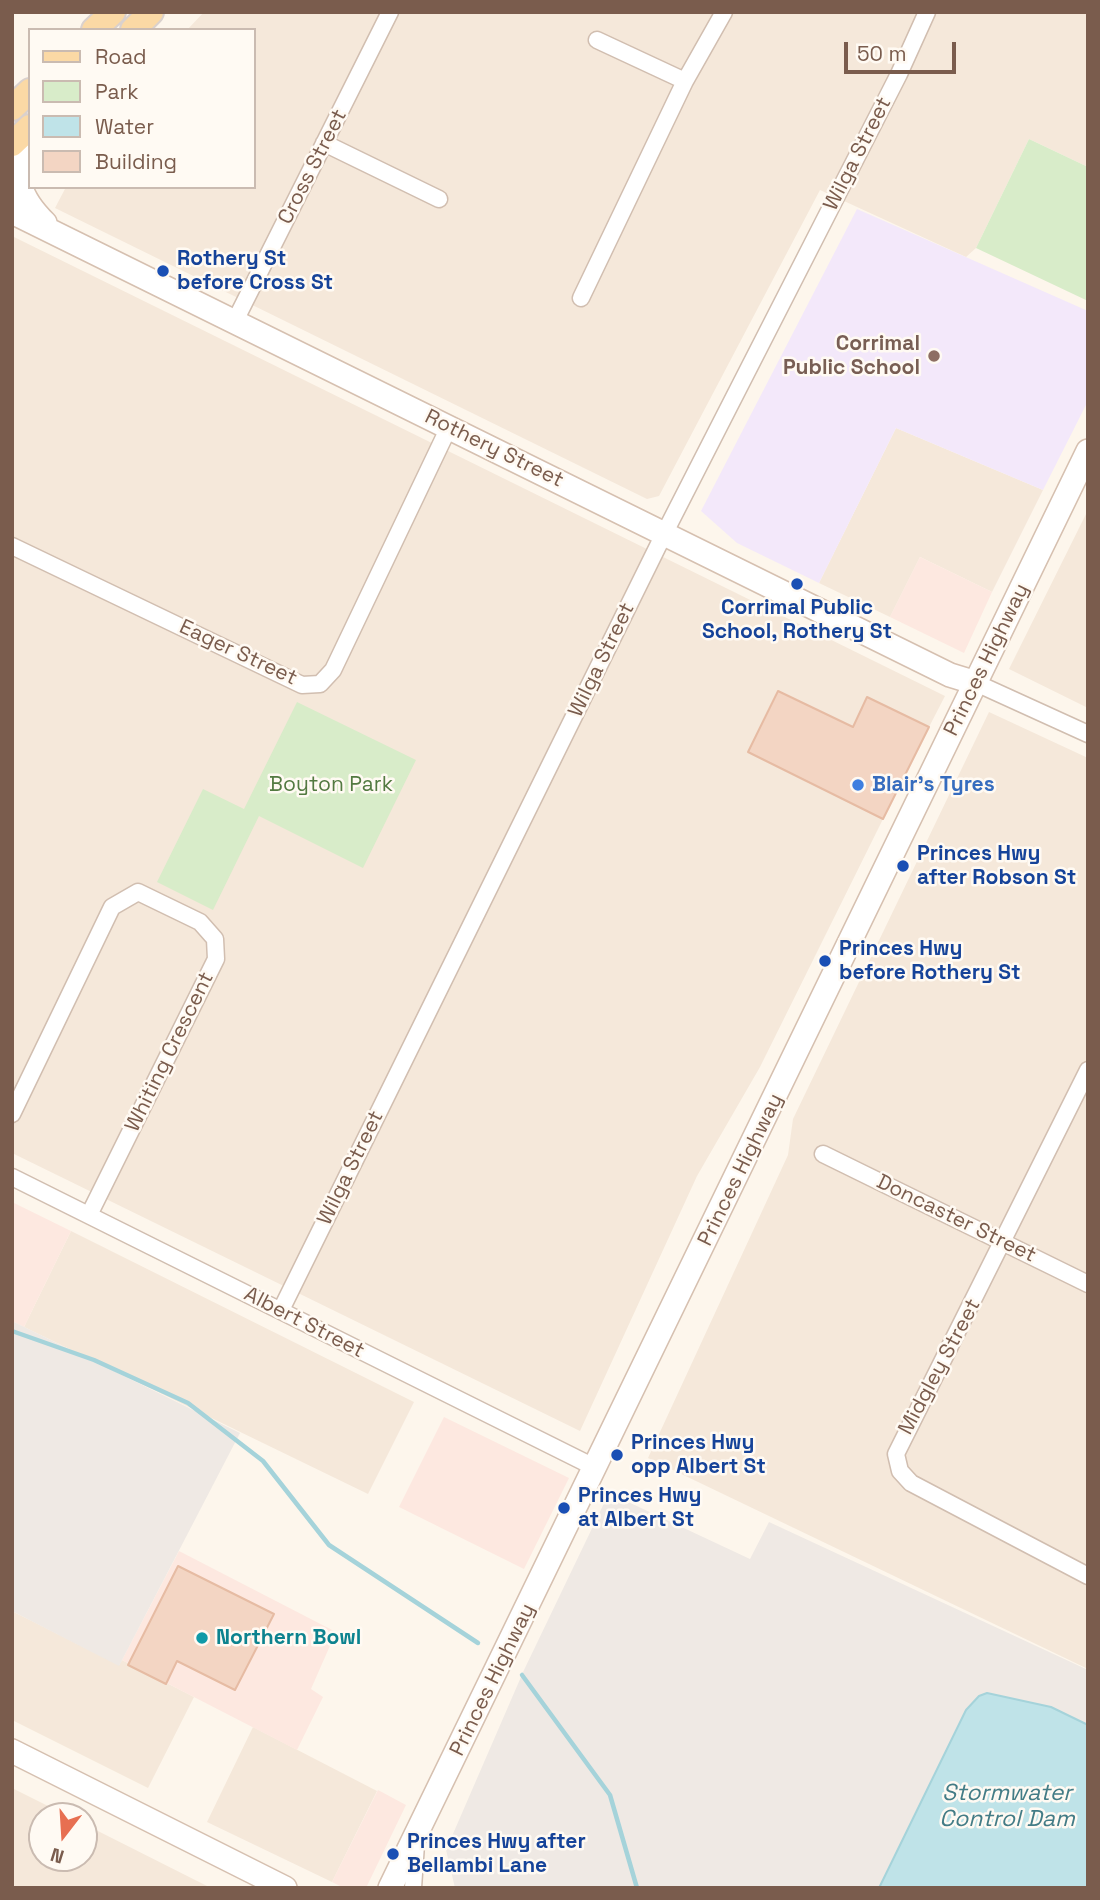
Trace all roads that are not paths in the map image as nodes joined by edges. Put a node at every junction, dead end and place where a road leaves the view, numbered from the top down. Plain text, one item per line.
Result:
1 (113, 12) edge
2 (151, 12) edge
3 (390, 12) edge
4 (724, 12) edge
5 (927, 12) edge
6 (96, 28) edge
7 (135, 28) edge
8 (597, 40) dead end
9 (685, 81) junction
10 (28, 93) edge
11 (12, 108) edge
12 (28, 129) edge
13 (324, 143) junction
14 (12, 144) edge
15 (28, 147) edge
16 (439, 199) dead end
17 (12, 212) edge
18 (56, 234) junction
19 (581, 298) dead end
20 (235, 321) junction
21 (449, 427) junction
22 (1088, 451) edge
23 (665, 533) junction
24 (14, 551) edge
25 (976, 683) junction
26 (1088, 734) edge
27 (1088, 1070) edge
28 (12, 1114) edge
29 (823, 1154) dead end
30 (12, 1177) edge
31 (89, 1215) junction
32 (1003, 1243) junction
33 (1088, 1284) edge
34 (281, 1310) junction
35 (596, 1468) junction
36 (1088, 1576) edge
37 (12, 1751) edge
38 (417, 1835) junction
39 (193, 1841) junction
40 (262, 1888) edge
41 (285, 1888) edge
42 (390, 1888) edge
43 (413, 1888) edge

1 - 6 main road
2 - 7 main road
3 - 13 street, Cross Street
4 - 9 street
5 - 23 street, Wilga Street
8 - 9 street
9 - 19 street
10 - 11 main road
12 - 14 main road
13 - 16 street
13 - 20 street, Cross Street
15 - 18 main road
17 - 18 main road, Rothery Street
18 - 20 main road, Rothery Street
20 - 21 main road, Rothery Street
21 - 23 main road, Rothery Street
21 - 24 street, Eager Street
22 - 25 main road, Princes Highway
23 - 25 main road, Rothery Street
23 - 34 street, Wilga Street
25 - 26 street
25 - 35 main road, Princes Highway
27 - 32 street, Midgley Street
28 - 31 street, Whiting Crescent
29 - 32 street, Doncaster Street
30 - 31 street, Albert Street
31 - 34 street, Albert Street
32 - 33 street, Doncaster Street
32 - 36 street, Midgley Street
34 - 35 street, Albert Street
35 - 38 main road, Princes Highway
37 - 39 main road
38 - 42 main road, Princes Highway
38 - 43 street
39 - 40 main road
39 - 41 main road

